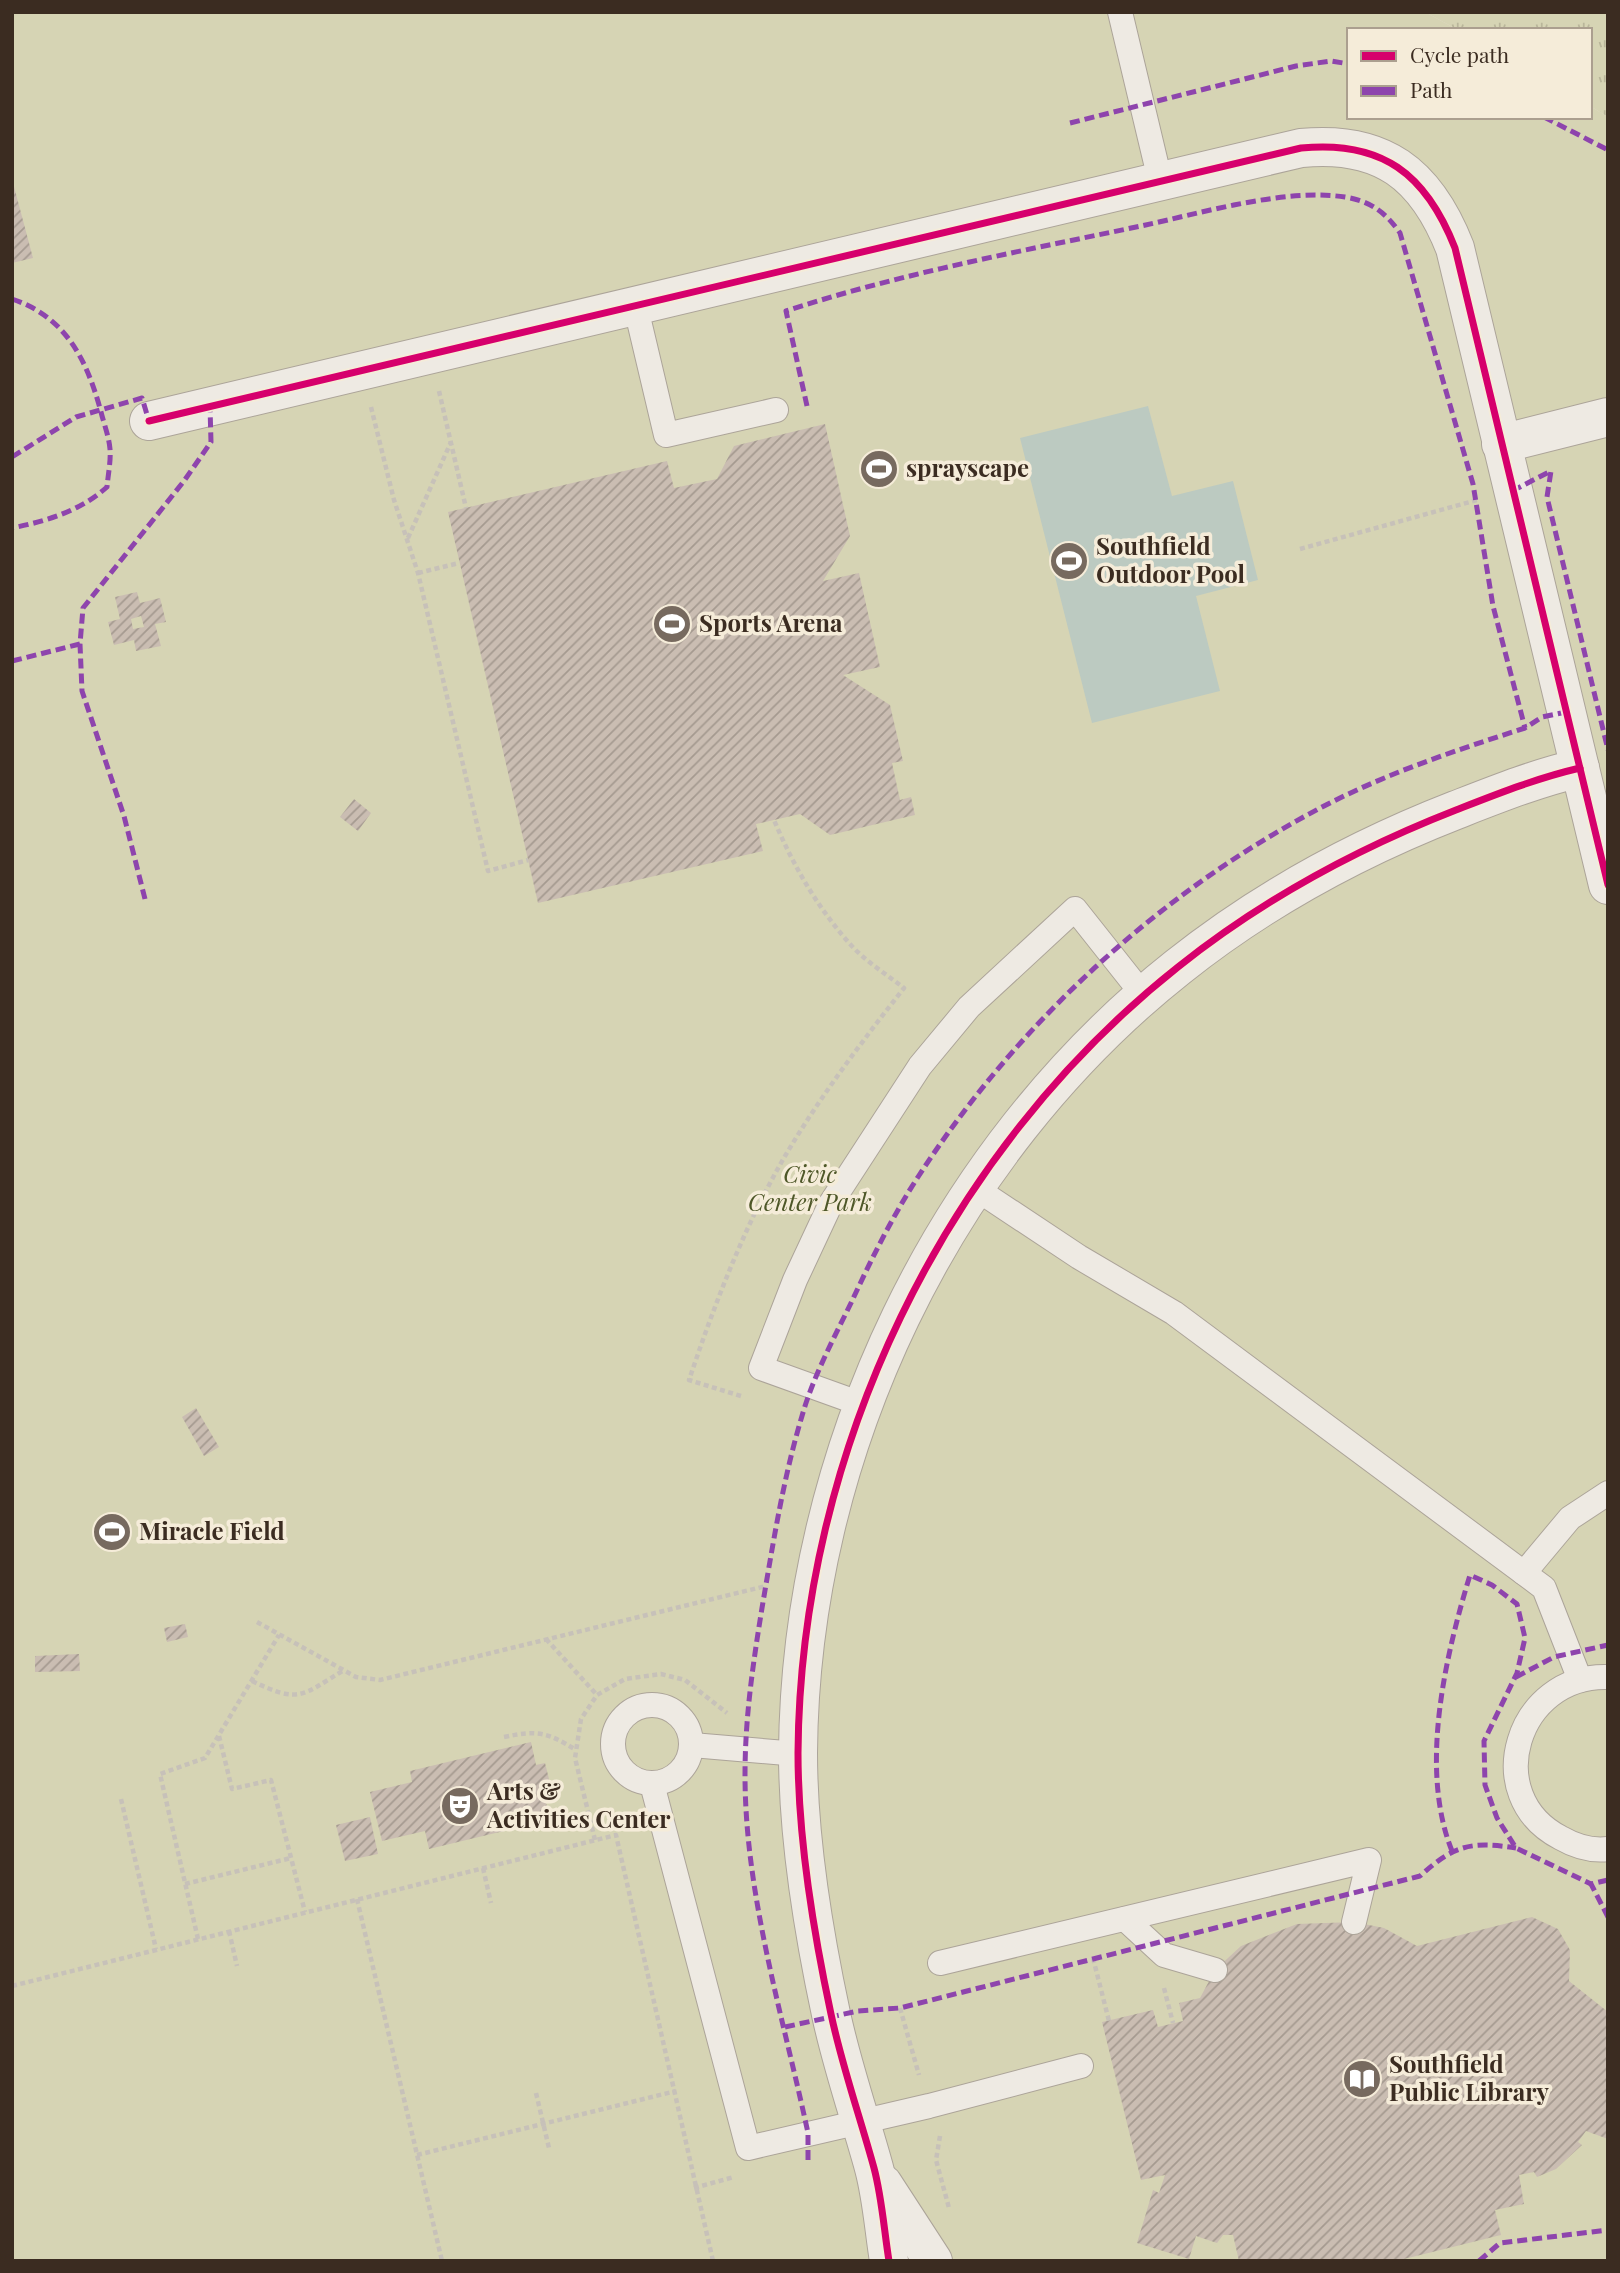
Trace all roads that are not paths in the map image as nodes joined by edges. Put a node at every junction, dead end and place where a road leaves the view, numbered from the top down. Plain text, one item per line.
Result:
1 (1120, 12) edge
2 (1160, 180) junction
3 (635, 304) junction
4 (776, 410) dead end
5 (1608, 417) edge
6 (149, 421) dead end
7 (1501, 444) junction
8 (1580, 768) junction
9 (1608, 885) edge
10 (1144, 996) junction
11 (975, 1188) junction
12 (864, 1405) junction
13 (1608, 1493) edge
14 (1524, 1573) junction
15 (1608, 1677) edge
16 (1580, 1680) junction
17 (692, 1745) junction
18 (798, 1754) junction
19 (652, 1784) junction
20 (1608, 1849) edge
21 (1125, 1919) junction
22 (1354, 1922) dead end
23 (940, 1963) dead end
24 (1215, 1970) dead end
25 (1081, 2066) dead end
26 (859, 2123) junction
27 (874, 2171) junction
28 (889, 2261) edge
29 (933, 2261) edge

1 - 2 lane
2 - 3 street
2 - 7 street
3 - 4 lane
3 - 6 street
5 - 7 street
7 - 8 street
8 - 9 street
8 - 10 street
10 - 11 street
10 - 12 lane
11 - 12 street
11 - 14 lane
12 - 18 street
13 - 14 lane
14 - 16 lane
15 - 16 lane
16 - 20 lane
17 - 18 lane
17 - 19 lane
17 - 19 lane
18 - 26 street
19 - 26 lane
21 - 22 lane
21 - 23 lane
21 - 24 lane
25 - 26 lane
26 - 27 street
27 - 28 street
27 - 29 street

